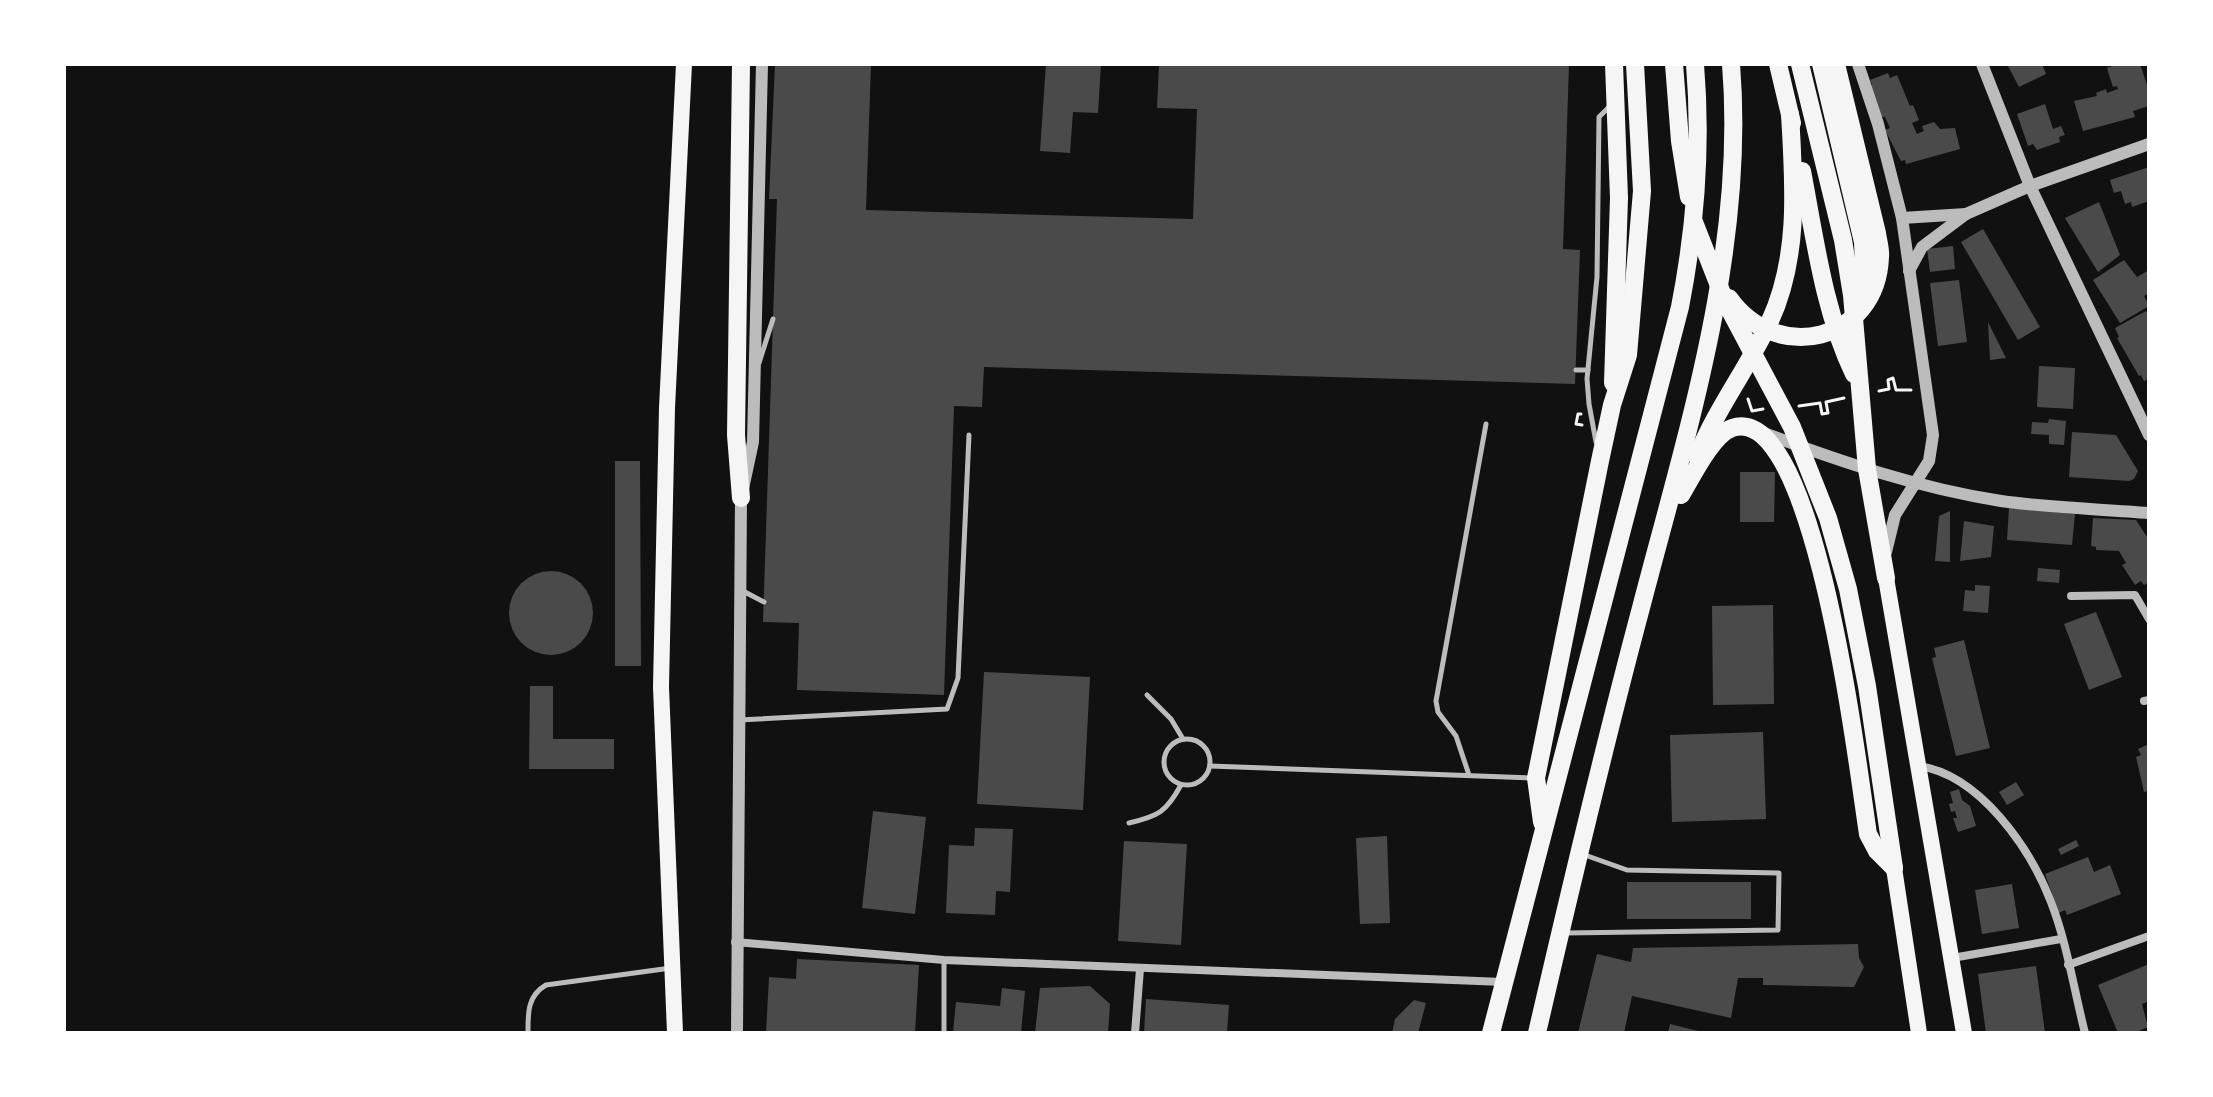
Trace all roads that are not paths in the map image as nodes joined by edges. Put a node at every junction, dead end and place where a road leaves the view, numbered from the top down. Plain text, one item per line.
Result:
1 (684, 64) edge
2 (741, 64) edge
3 (762, 64) edge
4 (1614, 64) edge
5 (1635, 64) edge
6 (1674, 64) edge
7 (1695, 64) edge
8 (1731, 64) edge
9 (1778, 64) edge
10 (1800, 64) edge
11 (1821, 64) edge
12 (1836, 64) edge
13 (1858, 64) edge
14 (1982, 64) edge
15 (1617, 100) junction
16 (1790, 114) junction
17 (2149, 144) edge
18 (2030, 186) junction
19 (1966, 214) junction
20 (1902, 218) junction
21 (1909, 271) junction
22 (1718, 283) junction
23 (773, 319) dead end
24 (1576, 370) dead end
25 (1588, 370) junction
26 (756, 372) junction
27 (1859, 384) junction
28 (1612, 405) junction
29 (1486, 424) dead end
30 (1758, 431) junction
31 (969, 435) dead end
32 (2149, 435) edge
33 (1600, 461) junction
34 (1867, 469) junction
35 (1917, 483) junction
36 (1681, 495) junction
37 (741, 498) junction
38 (2149, 513) edge
39 (1886, 578) junction
40 (741, 590) junction
41 (2071, 596) dead end
42 (764, 602) dead end
43 (1640, 609) junction
44 (2149, 619) edge
45 (1147, 695) dead end
46 (738, 720) junction
47 (1183, 739) junction
48 (1210, 766) junction
49 (1919, 766) junction
50 (1469, 775) junction
51 (1536, 778) junction
52 (1181, 785) junction
53 (1129, 823) dead end
54 (1544, 833) junction
55 (1580, 854) junction
56 (1894, 868) junction
57 (1561, 933) junction
58 (2149, 936) edge
59 (2061, 939) junction
60 (735, 942) junction
61 (1952, 958) junction
62 (944, 960) junction
63 (2068, 965) junction
64 (672, 967) junction
65 (1140, 969) junction
66 (1503, 982) junction
67 (528, 1033) edge
68 (675, 1033) edge
69 (737, 1033) edge
70 (944, 1033) edge
71 (1135, 1033) edge
72 (1491, 1033) edge
73 (1537, 1033) edge
74 (1919, 1033) edge
75 (1964, 1033) edge
76 (2085, 1033) edge

1 - 64 highway
2 - 37 highway
3 - 26 street
4 - 15 highway
5 - 28 highway
6 - 22 highway
7 - 54 highway
8 - 43 highway
9 - 16 highway
10 - 27 highway
11 - 27 highway
12 - 22 highway
13 - 20 street
14 - 18 street
15 - 25 lane
15 - 28 highway
16 - 27 highway
16 - 36 highway
17 - 18 street
18 - 19 street
18 - 32 street
19 - 20 street
19 - 21 street
20 - 21 street
21 - 35 street
22 - 56 highway
23 - 26 lane
24 - 25 lane
25 - 33 lane
26 - 37 street
27 - 34 highway
28 - 33 highway
29 - 50 lane
30 - 34 street
30 - 36 highway
30 - 56 highway
31 - 46 lane
33 - 51 highway
34 - 35 street
34 - 39 highway
35 - 38 street
35 - 39 street
36 - 43 highway
37 - 40 street
39 - 49 highway
40 - 42 lane
40 - 46 street
41 - 44 street
43 - 55 highway
45 - 47 lane
46 - 60 street
47 - 48 lane
47 - 52 lane
48 - 50 lane
48 - 52 lane
49 - 59 street
49 - 61 highway
50 - 51 lane
51 - 54 highway
52 - 53 lane
54 - 66 highway
55 - 57 highway
55 - 57 lane
56 - 74 highway
57 - 73 highway
58 - 63 street
59 - 61 street
59 - 63 street
60 - 62 street
60 - 69 street
61 - 75 highway
62 - 65 street
62 - 70 lane
63 - 76 street
64 - 67 lane
64 - 68 highway
65 - 66 street
65 - 71 street
66 - 72 highway

